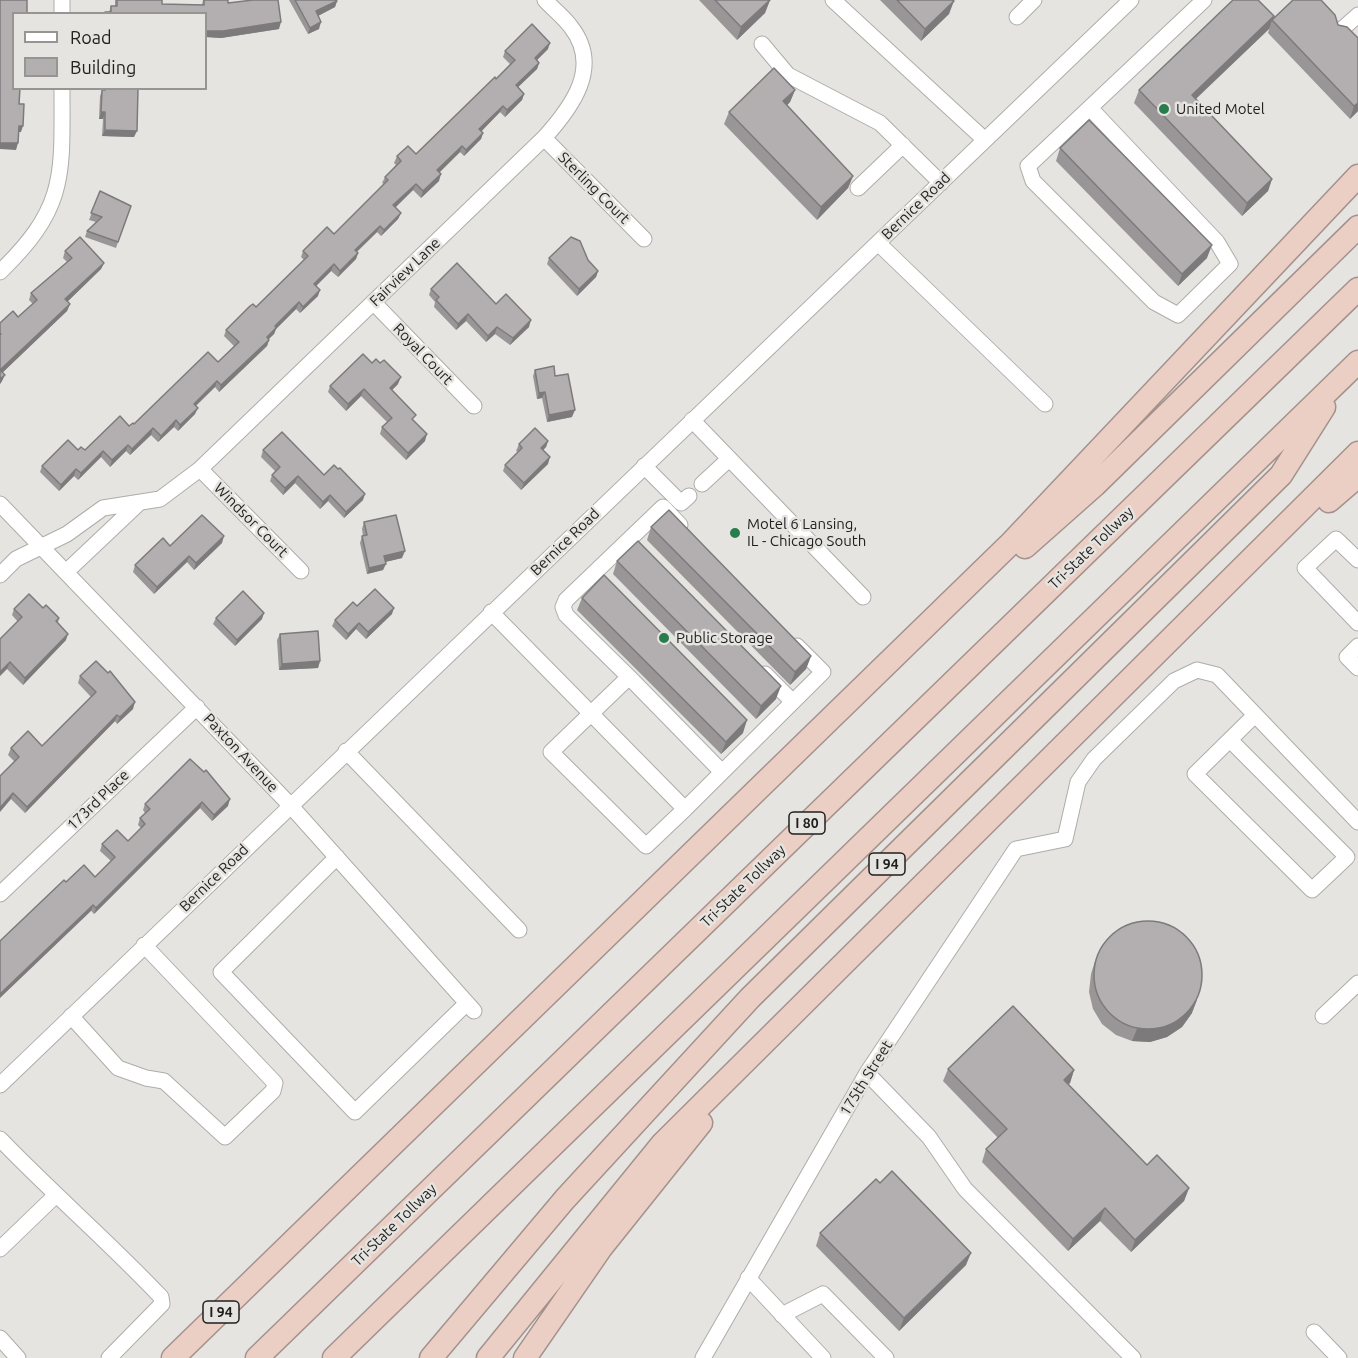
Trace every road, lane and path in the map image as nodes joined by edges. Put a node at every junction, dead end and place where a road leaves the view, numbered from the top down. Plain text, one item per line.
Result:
1 (545, 0) edge
2 (833, 0) edge
3 (1034, 0) edge
4 (1131, 0) edge
5 (1204, 0) edge
6 (1354, 0) edge
7 (1358, 10) edge
8 (1358, 15) edge
9 (1017, 17) dead end
10 (1340, 31) edge
11 (762, 44) dead end
12 (62, 90) edge
13 (1090, 108) junction
14 (544, 138) junction
15 (985, 140) junction
16 (903, 145) junction
17 (1358, 176) edge
18 (941, 183) junction
19 (858, 188) dead end
20 (1358, 227) edge
21 (644, 239) dead end
22 (878, 243) junction
23 (0, 272) edge
24 (1358, 289) edge
25 (373, 302) junction
26 (1351, 368) edge
27 (1045, 404) dead end
28 (474, 406) dead end
29 (692, 420) junction
30 (1358, 453) edge
31 (729, 459) junction
32 (644, 466) junction
33 (200, 469) junction
34 (1358, 476) edge
35 (702, 484) dead end
36 (689, 496) dead end
37 (0, 504) edge
38 (138, 504) junction
39 (695, 540) edge
40 (40, 545) junction
41 (1253, 556) junction
42 (1358, 560) edge
43 (301, 571) dead end
44 (66, 572) junction
45 (0, 574) edge
46 (863, 597) dead end
47 (491, 612) junction
48 (1358, 623) edge
49 (783, 631) edge
50 (1358, 646) edge
51 (752, 661) edge
52 (1358, 668) edge
53 (629, 677) junction
54 (793, 702) junction
55 (847, 705) junction
56 (197, 707) junction
57 (591, 714) junction
58 (1256, 715) junction
59 (1232, 741) junction
60 (346, 751) junction
61 (722, 771) junction
62 (290, 805) junction
63 (685, 809) junction
64 (1358, 822) edge
65 (337, 857) junction
66 (0, 894) edge
67 (519, 930) dead end
68 (144, 945) junction
69 (1358, 983) edge
70 (804, 1000) junction
71 (70, 1016) junction
72 (1323, 1017) dead end
73 (867, 1072) junction
74 (0, 1085) edge
75 (0, 1139) edge
76 (56, 1195) junction
77 (0, 1249) edge
78 (268, 1266) junction
79 (748, 1278) junction
80 (782, 1315) junction
81 (1314, 1332) dead end
82 (0, 1338) edge
83 (818, 1356) edge
84 (18, 1358) edge
85 (109, 1358) edge
86 (173, 1358) edge
87 (190, 1358) edge
88 (256, 1358) edge
89 (334, 1358) edge
90 (431, 1358) edge
91 (488, 1358) edge
92 (525, 1358) edge
93 (703, 1358) edge
94 (886, 1358) edge
95 (1133, 1358) edge
96 (1339, 1358) edge

1 - 14 street, Fairview Lane
2 - 15 street
3 - 9 street
4 - 15 street, Bernice Road
5 - 13 street
6 - 7 street
8 - 10 street
11 - 16 street
12 - 23 street
13 - 13 street
14 - 21 street, Sterling Court
14 - 25 street, Fairview Lane
15 - 18 street, Bernice Road
16 - 18 street
16 - 19 street
17 - 55 highway, I 94
18 - 22 street, Bernice Road
20 - 55 highway
22 - 27 street
22 - 29 street, Bernice Road
24 - 88 highway, Tri-State Tollway / I 80
25 - 28 street, Royal Court
25 - 33 street, Fairview Lane
26 - 89 highway
26 - 90 highway, I 94
29 - 31 street
29 - 32 street, Bernice Road
30 - 41 highway
31 - 35 street
31 - 46 street
32 - 36 street
32 - 47 street, Bernice Road
33 - 38 street, Fairview Lane
33 - 43 street, Windsor Court
34 - 41 highway
37 - 40 street, Paxton Avenue
38 - 40 street, Fairview Lane
38 - 44 street, Fairview Lane
39 - 53 street
40 - 44 street, Paxton Avenue
40 - 45 street, Fairview Lane
41 - 70 highway
42 - 48 street
44 - 56 street, Paxton Avenue
47 - 57 street
47 - 60 street, Bernice Road
49 - 54 street
50 - 52 street
51 - 54 street
53 - 57 street
53 - 61 street
54 - 61 street
55 - 78 highway, I 94
56 - 62 street, Paxton Avenue
56 - 66 street, 173rd Place
57 - 63 street
57 - 63 street
58 - 59 street
58 - 64 street
58 - 73 street, 175th Street
59 - 59 street
60 - 62 street, Bernice Road
60 - 67 street
61 - 63 street
62 - 65 street, Paxton Avenue
62 - 68 street, Bernice Road
65 - 65 street, Paxton Avenue
68 - 71 street, Bernice Road
68 - 71 street
69 - 72 street
70 - 91 highway
70 - 92 highway
71 - 74 street, Bernice Road
73 - 79 street, 175th Street
73 - 95 street
75 - 76 street
76 - 77 street
76 - 85 street
78 - 86 highway, I 94
78 - 87 highway
79 - 80 street
79 - 93 street, 175th Street
80 - 83 street
80 - 94 street
81 - 96 street
82 - 84 street

